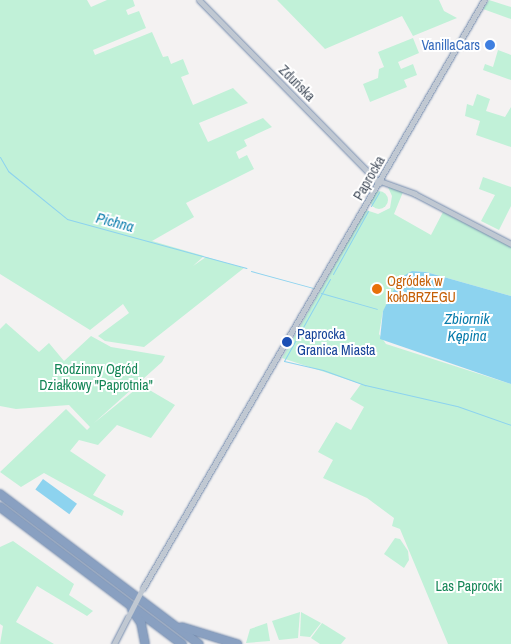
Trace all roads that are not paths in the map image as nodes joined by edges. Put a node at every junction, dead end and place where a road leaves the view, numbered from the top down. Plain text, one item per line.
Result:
1 (199, 0) edge
2 (484, 0) edge
3 (379, 182) junction
4 (511, 244) edge
5 (0, 494) edge
6 (0, 507) edge
7 (125, 601) junction
8 (169, 622) junction
9 (114, 644) edge
10 (146, 644) edge
11 (182, 644) edge
12 (199, 644) edge
13 (237, 644) edge

1 - 3 street, Zduńska
2 - 3 street, Paprocka
3 - 4 street, Zduńska
3 - 9 street, Paprocka, bridge
5 - 8 highway
6 - 7 highway
7 - 10 highway
7 - 11 highway
8 - 12 highway
8 - 13 highway

